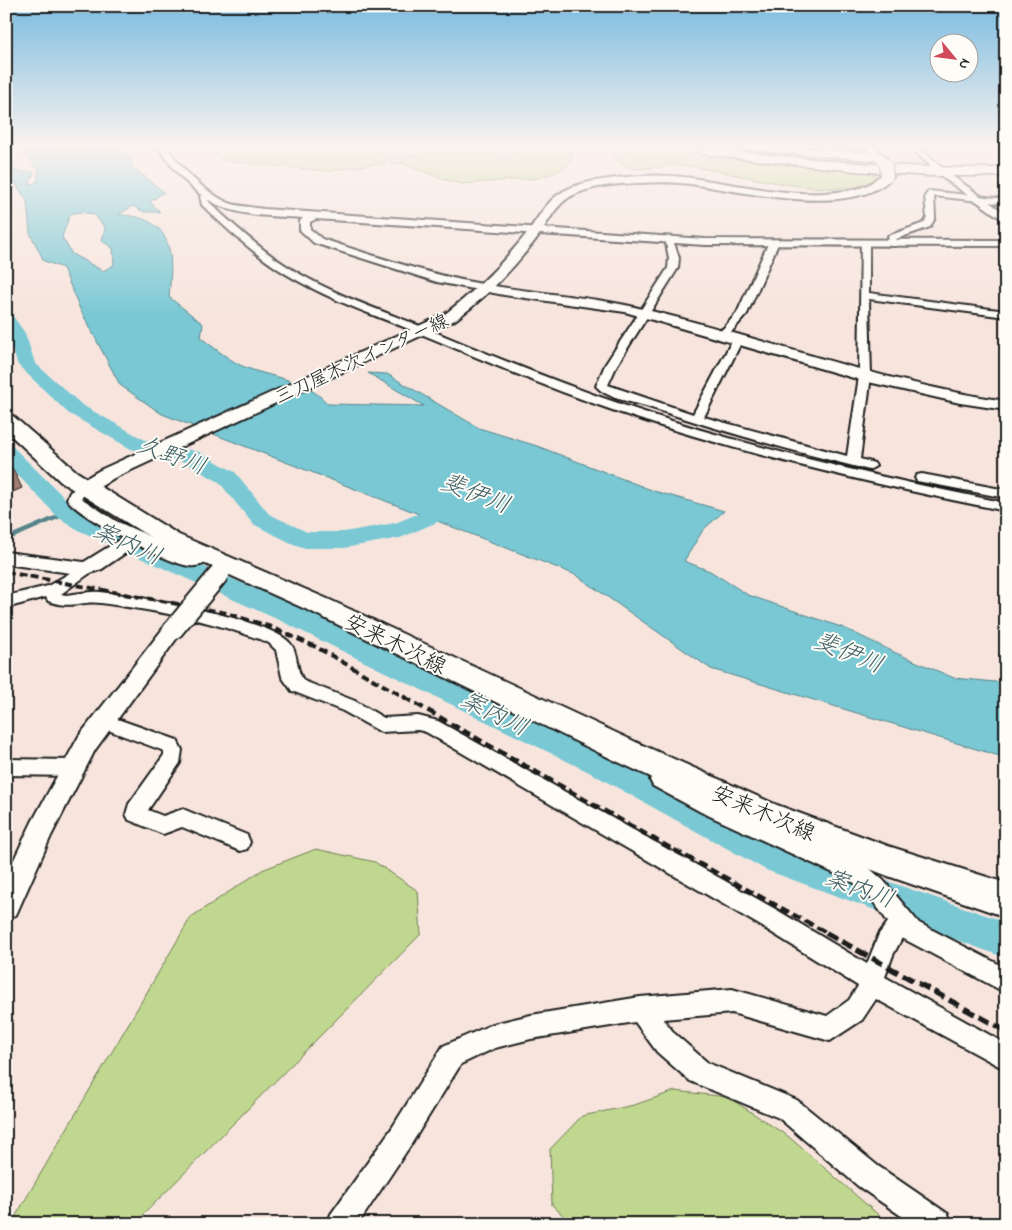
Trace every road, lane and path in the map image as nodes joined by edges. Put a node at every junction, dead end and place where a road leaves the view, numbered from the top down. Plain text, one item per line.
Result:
1 (205, 202) edge
2 (223, 202) edge
3 (558, 202) edge
4 (930, 202) edge
5 (981, 202) edge
6 (313, 216) junction
7 (1006, 219) edge
8 (538, 230) junction
9 (668, 240) junction
10 (1006, 243) edge
11 (773, 244) junction
12 (864, 244) junction
13 (893, 244) junction
14 (485, 288) junction
15 (864, 296) junction
16 (644, 312) junction
17 (1006, 314) edge
18 (418, 333) junction
19 (723, 335) junction
20 (738, 339) junction
21 (865, 376) junction
22 (1006, 406) edge
23 (697, 419) junction
24 (6, 420) edge
25 (853, 462) junction
26 (96, 480) junction
27 (943, 494) junction
28 (1006, 494) edge
29 (1006, 506) edge
30 (129, 542) junction
31 (6, 558) edge
32 (217, 565) junction
33 (85, 568) junction
34 (53, 590) junction
35 (6, 602) edge
36 (103, 721) junction
37 (627, 752) junction
38 (6, 767) edge
39 (72, 768) junction
40 (240, 842) dead end
41 (1006, 900) edge
42 (6, 906) edge
43 (899, 920) junction
44 (872, 981) junction
45 (1006, 981) edge
46 (640, 1009) junction
47 (1006, 1058) edge
48 (341, 1224) edge
49 (938, 1224) edge

1 - 18 street
2 - 6 street
3 - 8 main road, 三刀屋木次インター線
4 - 13 street
5 - 7 street
6 - 8 street
6 - 14 street
8 - 9 street
8 - 14 main road, 三刀屋木次インター線
9 - 11 street
9 - 16 street
10 - 13 street
11 - 12 street
11 - 19 street
12 - 13 street
12 - 15 street
14 - 16 street
14 - 18 main road, 三刀屋木次インター線
15 - 17 street
15 - 21 street
16 - 19 street
16 - 23 street
18 - 26 main road, 三刀屋木次インター線
18 - 27 street
19 - 20 street
20 - 21 street
20 - 23 street
21 - 22 street
21 - 25 street
23 - 25 street
24 - 26 main road, 安来木次線
25 - 27 street
25 - 28 street
26 - 30 street
26 - 32 main road, 安来木次線
27 - 29 street
30 - 32 street
30 - 33 street
31 - 33 street
32 - 36 street, bridge
32 - 37 main road, 安来木次線
33 - 34 street
34 - 35 street
34 - 44 street
36 - 39 street
36 - 40 street
37 - 41 main road, 安来木次線
37 - 43 street
38 - 39 street
39 - 42 street
43 - 44 street
43 - 45 street
44 - 46 street
44 - 47 street
46 - 48 street
46 - 49 street

